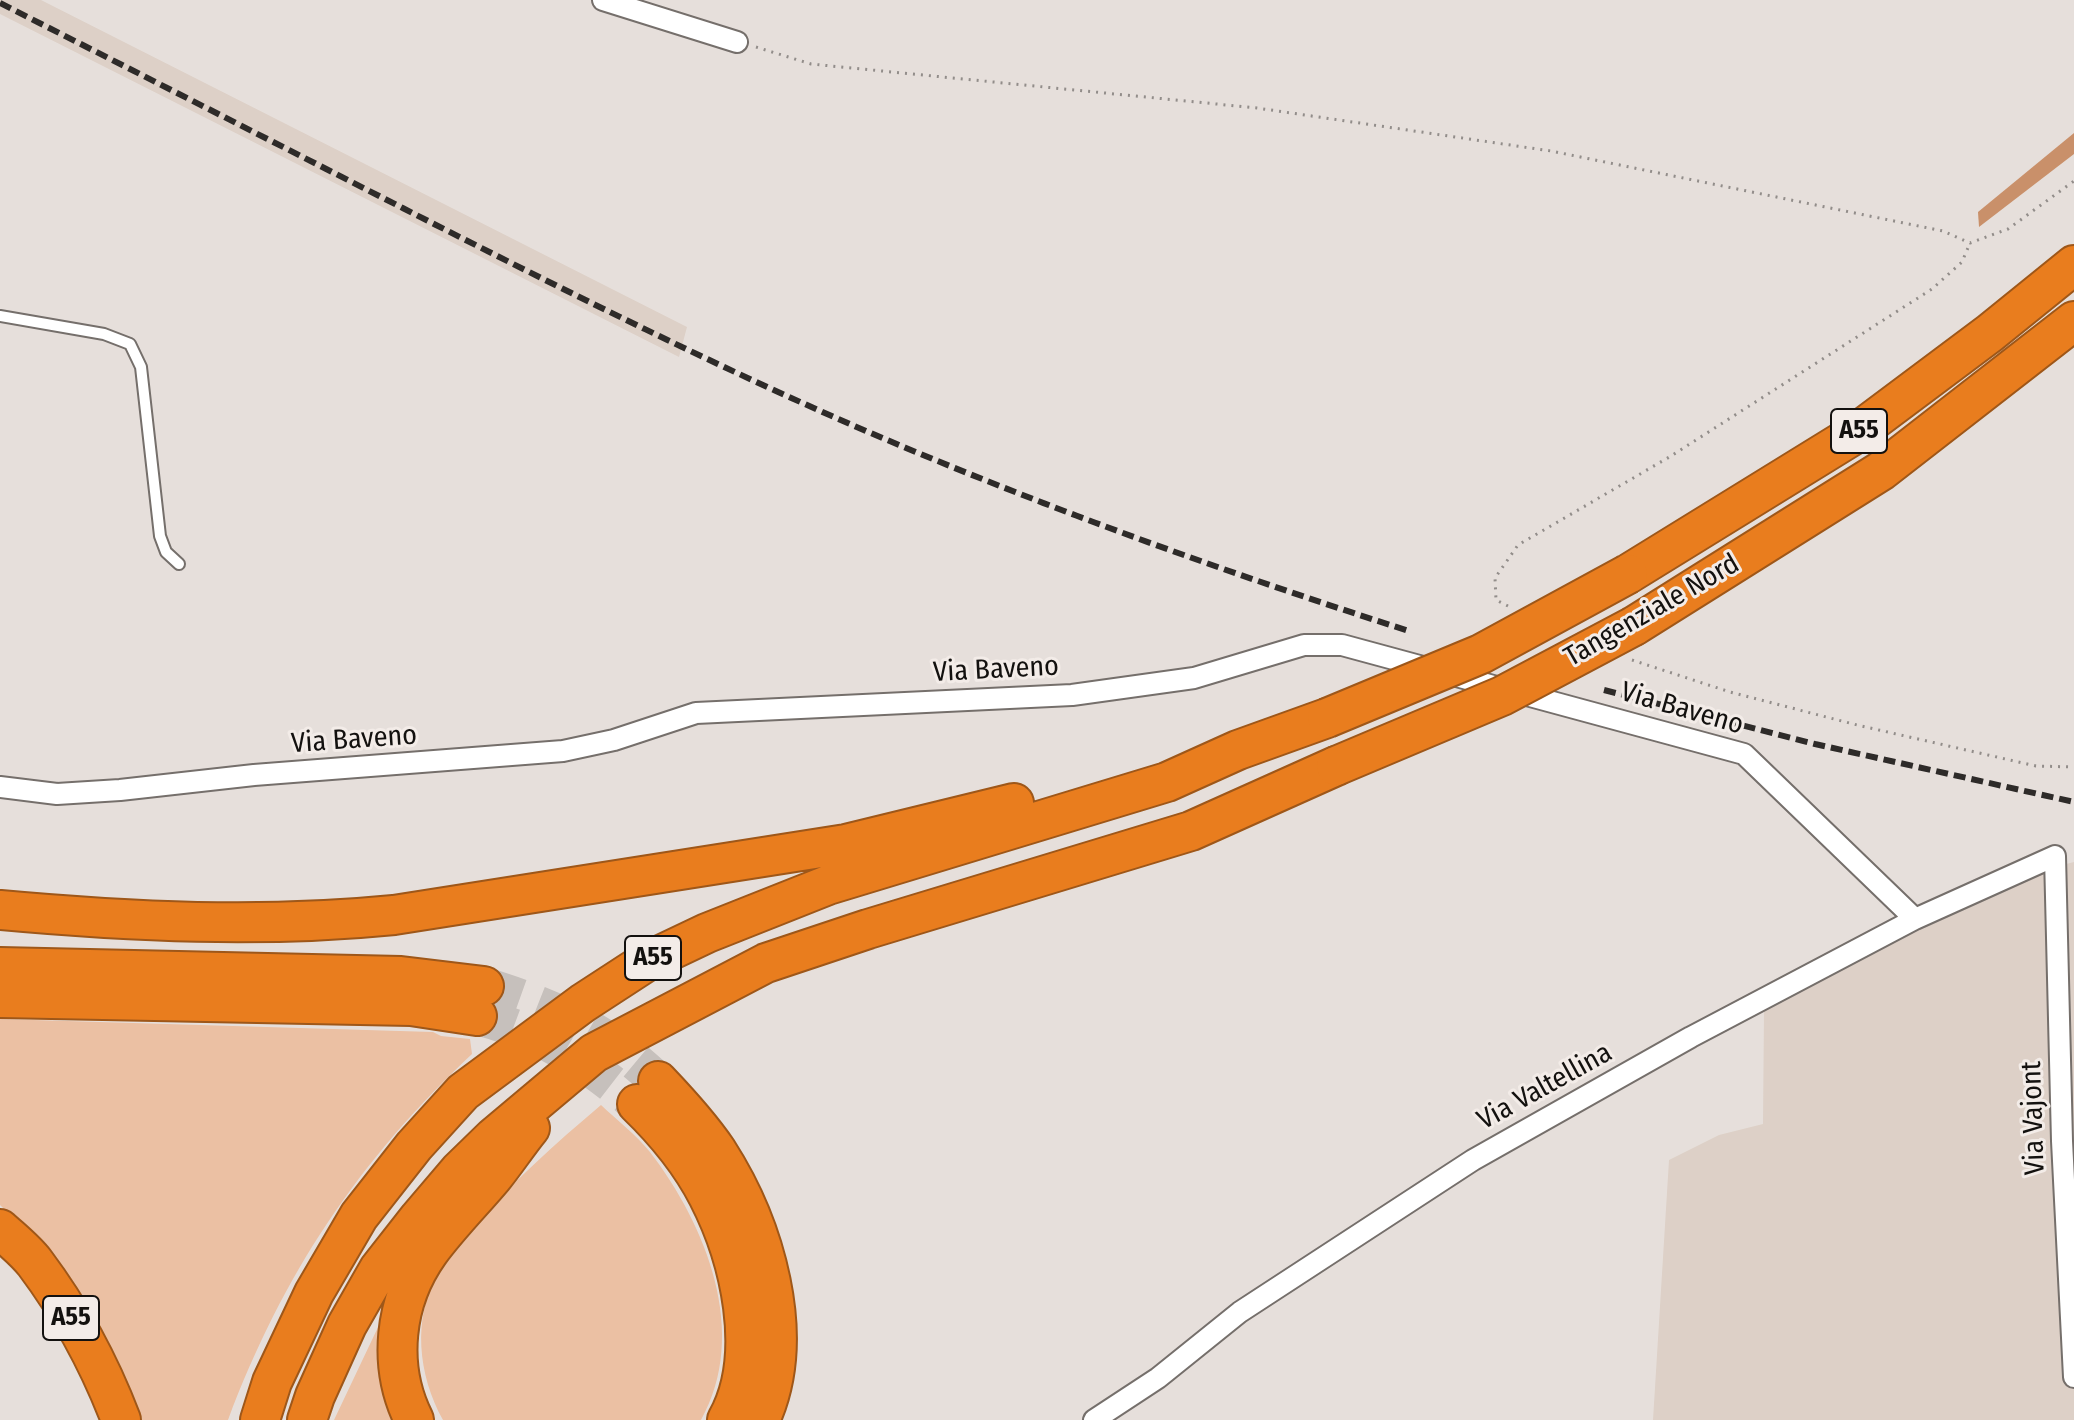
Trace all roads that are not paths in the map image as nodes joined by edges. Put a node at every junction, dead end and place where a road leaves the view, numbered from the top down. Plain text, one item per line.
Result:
1 (603, 0) edge
2 (737, 42) road end
3 (2074, 265) edge
4 (0, 316) edge
5 (2074, 321) edge
6 (179, 564) dead end
7 (1238, 750) junction
8 (0, 787) edge
9 (2055, 856) joint
10 (0, 910) edge
11 (1915, 919) junction
12 (0, 967) edge
13 (0, 998) edge
14 (567, 1077) junction
15 (0, 1229) edge
16 (2074, 1377) edge
17 (121, 1420) edge
18 (260, 1420) edge
19 (307, 1420) edge
20 (414, 1420) edge
21 (727, 1420) edge
22 (760, 1420) edge
23 (1094, 1420) edge

1 - 2 street
3 - 7 highway, Tangenziale Nord / A55, bridge
4 - 6 lane
5 - 14 highway, Tangenziale Nord / A55, bridge
7 - 10 highway, A55
7 - 18 highway, A55
8 - 11 street, Via Baveno
9 - 11 street, Via Valtellina
9 - 16 street, Via Vajont
11 - 23 street, Via Valtellina
12 - 13 highway
14 - 19 highway, A55
14 - 20 highway, A55
15 - 17 highway, A55
21 - 22 highway

